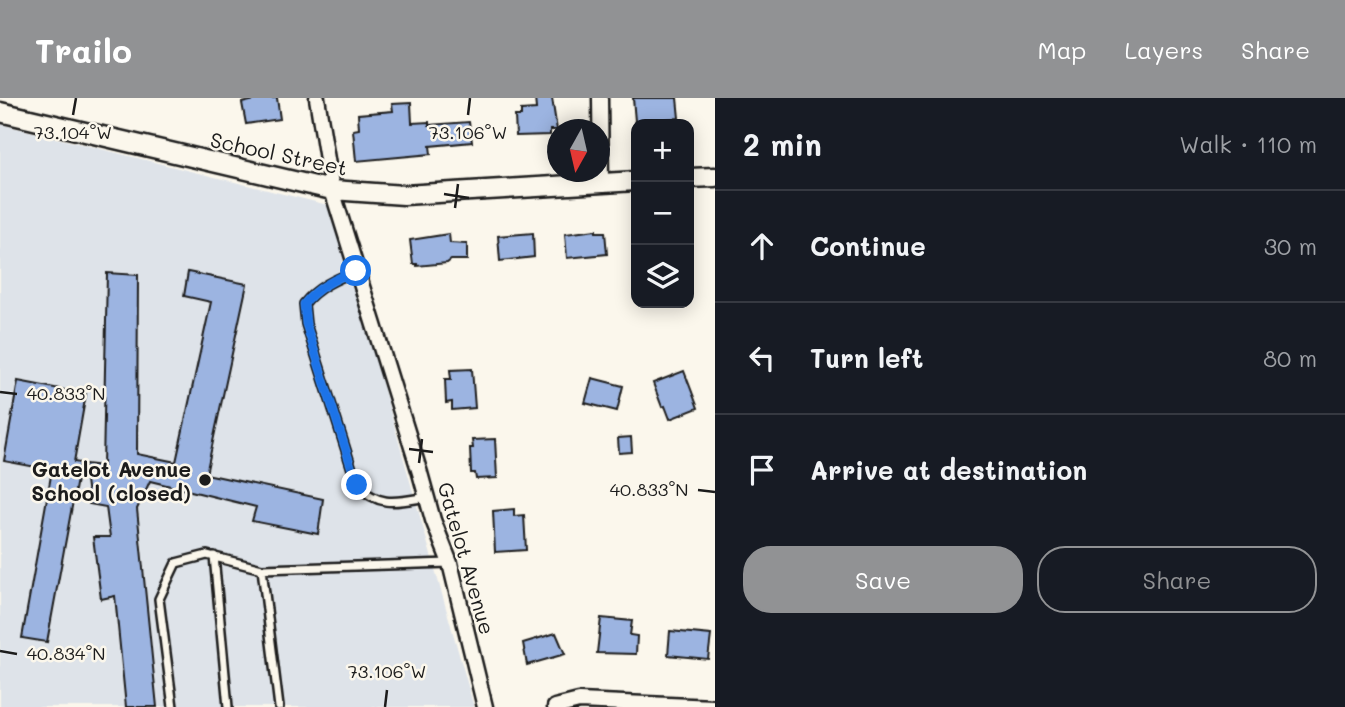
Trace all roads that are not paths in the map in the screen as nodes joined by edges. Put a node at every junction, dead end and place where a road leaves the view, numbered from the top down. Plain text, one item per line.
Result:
1 (317, 98) edge
2 (600, 98) edge
3 (0, 112) edge
4 (715, 177) edge
5 (694, 178) edge
6 (631, 181) edge
7 (601, 183) junction
8 (332, 190) junction
9 (356, 271) junction
10 (427, 497) junction
11 (214, 556) junction
12 (450, 563) junction
13 (262, 569) junction
14 (173, 707) edge
15 (228, 707) edge
16 (279, 707) edge
17 (485, 707) edge
18 (555, 707) edge
19 (713, 707) edge

1 - 8 street, Gatelot Avenue
2 - 7 street
3 - 8 street, School Street
4 - 5 street
6 - 7 street, School Street
7 - 8 street, School Street
8 - 9 street, Gatelot Avenue
9 - 10 street, Gatelot Avenue
9 - 10 lane
10 - 12 street, Gatelot Avenue
11 - 13 lane
11 - 14 lane
11 - 15 lane
12 - 13 lane
12 - 17 street, Gatelot Avenue
13 - 16 lane
18 - 19 street

